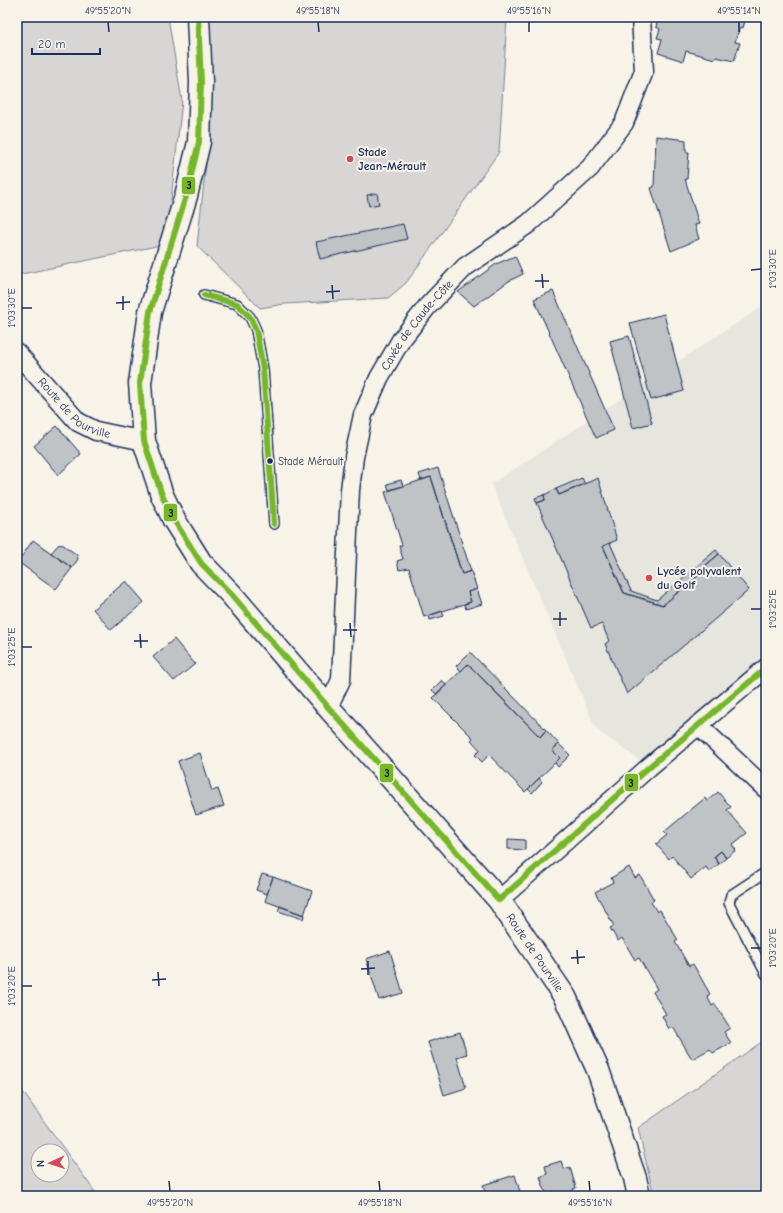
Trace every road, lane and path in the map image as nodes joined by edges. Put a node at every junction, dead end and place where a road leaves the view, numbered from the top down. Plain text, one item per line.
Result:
1 (198, 17) edge
2 (641, 17) edge
3 (204, 296) dead end
4 (17, 353) edge
5 (144, 441) junction
6 (274, 524) dead end
7 (766, 668) edge
8 (328, 706) junction
9 (698, 725) junction
10 (766, 789) edge
11 (766, 872) edge
12 (499, 900) junction
13 (766, 974) edge
14 (639, 1196) edge

1 - 5 main road, Route de Pourville
2 - 8 street, Cavée de Caude-Côte
3 - 6 lane
4 - 5 street, Route de Pourville
5 - 8 main road, Route de Pourville
7 - 9 street
8 - 12 main road, Route de Pourville
9 - 10 street
9 - 12 street
11 - 13 lane
12 - 14 main road, Route de Pourville

